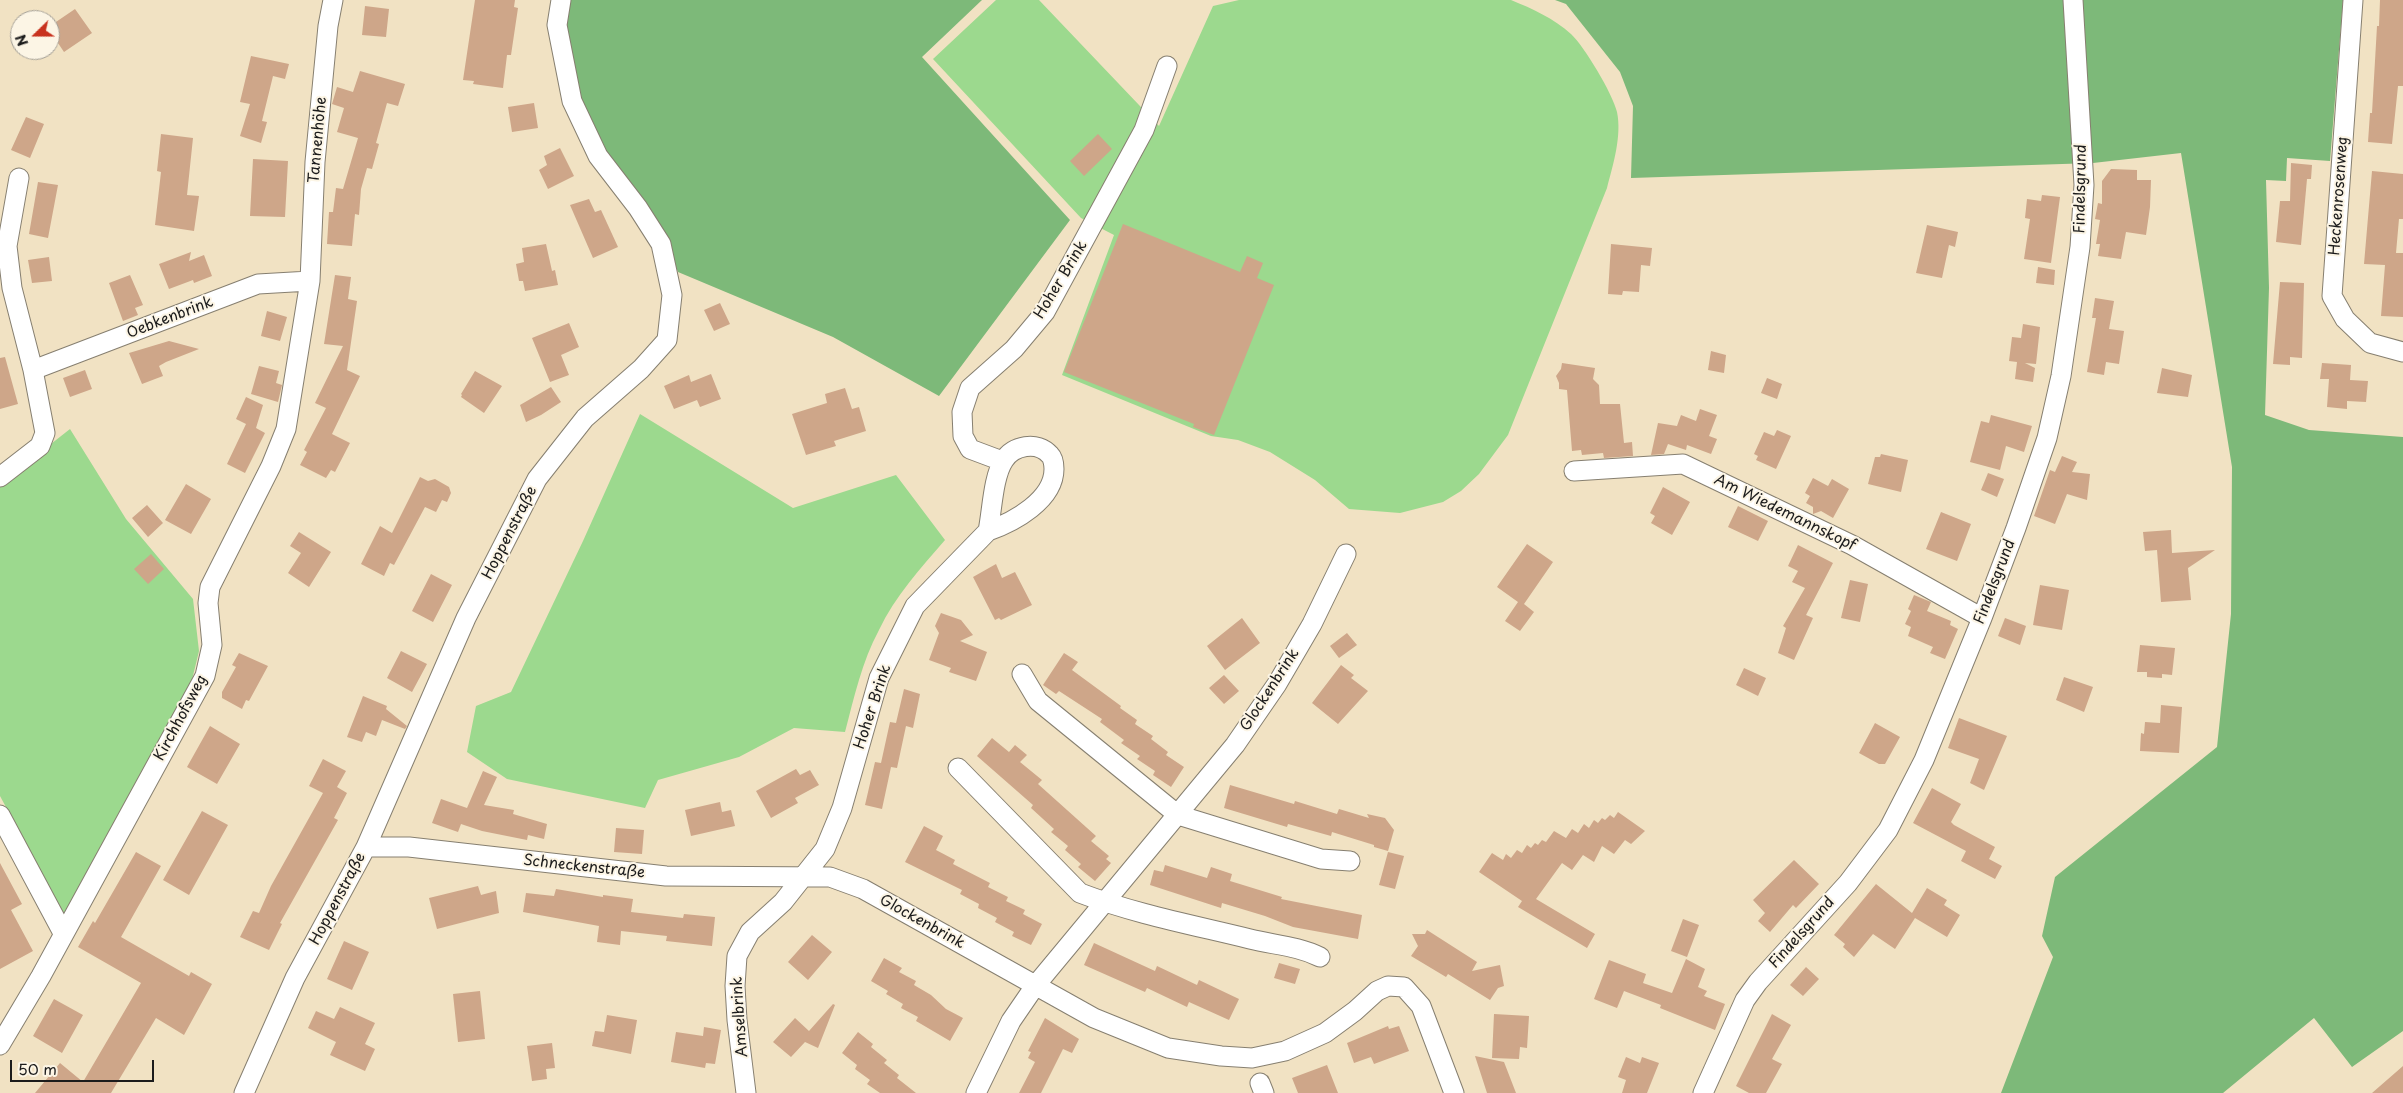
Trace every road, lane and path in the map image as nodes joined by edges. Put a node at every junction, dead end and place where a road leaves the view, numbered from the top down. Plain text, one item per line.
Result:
1 (333, 0) edge
2 (561, 0) edge
3 (2073, 0) edge
4 (2353, 0) edge
5 (1167, 66) dead end
6 (20, 178) dead end
7 (310, 281) junction
8 (2403, 352) edge
9 (33, 370) junction
10 (1002, 462) junction
11 (1574, 471) dead end
12 (0, 477) edge
13 (988, 531) junction
14 (1346, 554) dead end
15 (1982, 618) junction
16 (1022, 674) dead end
17 (958, 768) dead end
18 (0, 815) edge
19 (1178, 815) junction
20 (366, 847) junction
21 (1350, 861) dead end
22 (802, 876) junction
23 (1105, 902) junction
24 (63, 933) junction
25 (1320, 957) dead end
26 (1035, 986) junction
27 (0, 1045) edge
28 (244, 1093) edge
29 (746, 1093) edge
30 (976, 1093) edge
31 (1454, 1093) edge
32 (1703, 1093) edge

1 - 7 street, Tannenhöhe
2 - 20 street, Hoppenstraße
3 - 15 street, Findelsgrund
4 - 8 street, Heckenrosenweg
5 - 10 street, Hoher Brink
6 - 9 street
7 - 9 street, Oebkenbrink
7 - 24 street, Kirchhofsweg
9 - 12 street
10 - 13 street
10 - 13 street, Hoher Brink
11 - 15 street, Am Wiedemannskopf
13 - 22 street, Hoher Brink
14 - 19 street, Glockenbrink
15 - 32 street, Findelsgrund
16 - 19 street
17 - 23 street
18 - 24 street
19 - 21 street
19 - 23 street, Glockenbrink
20 - 22 street, Schneckenstraße
20 - 28 street, Hoppenstraße
22 - 26 street, Glockenbrink
22 - 29 street, Amselbrink
23 - 25 street
23 - 26 street, Glockenbrink
24 - 27 street, Kirchhofsweg
26 - 30 street, Glockenbrink
26 - 31 street, Glockenbrink

